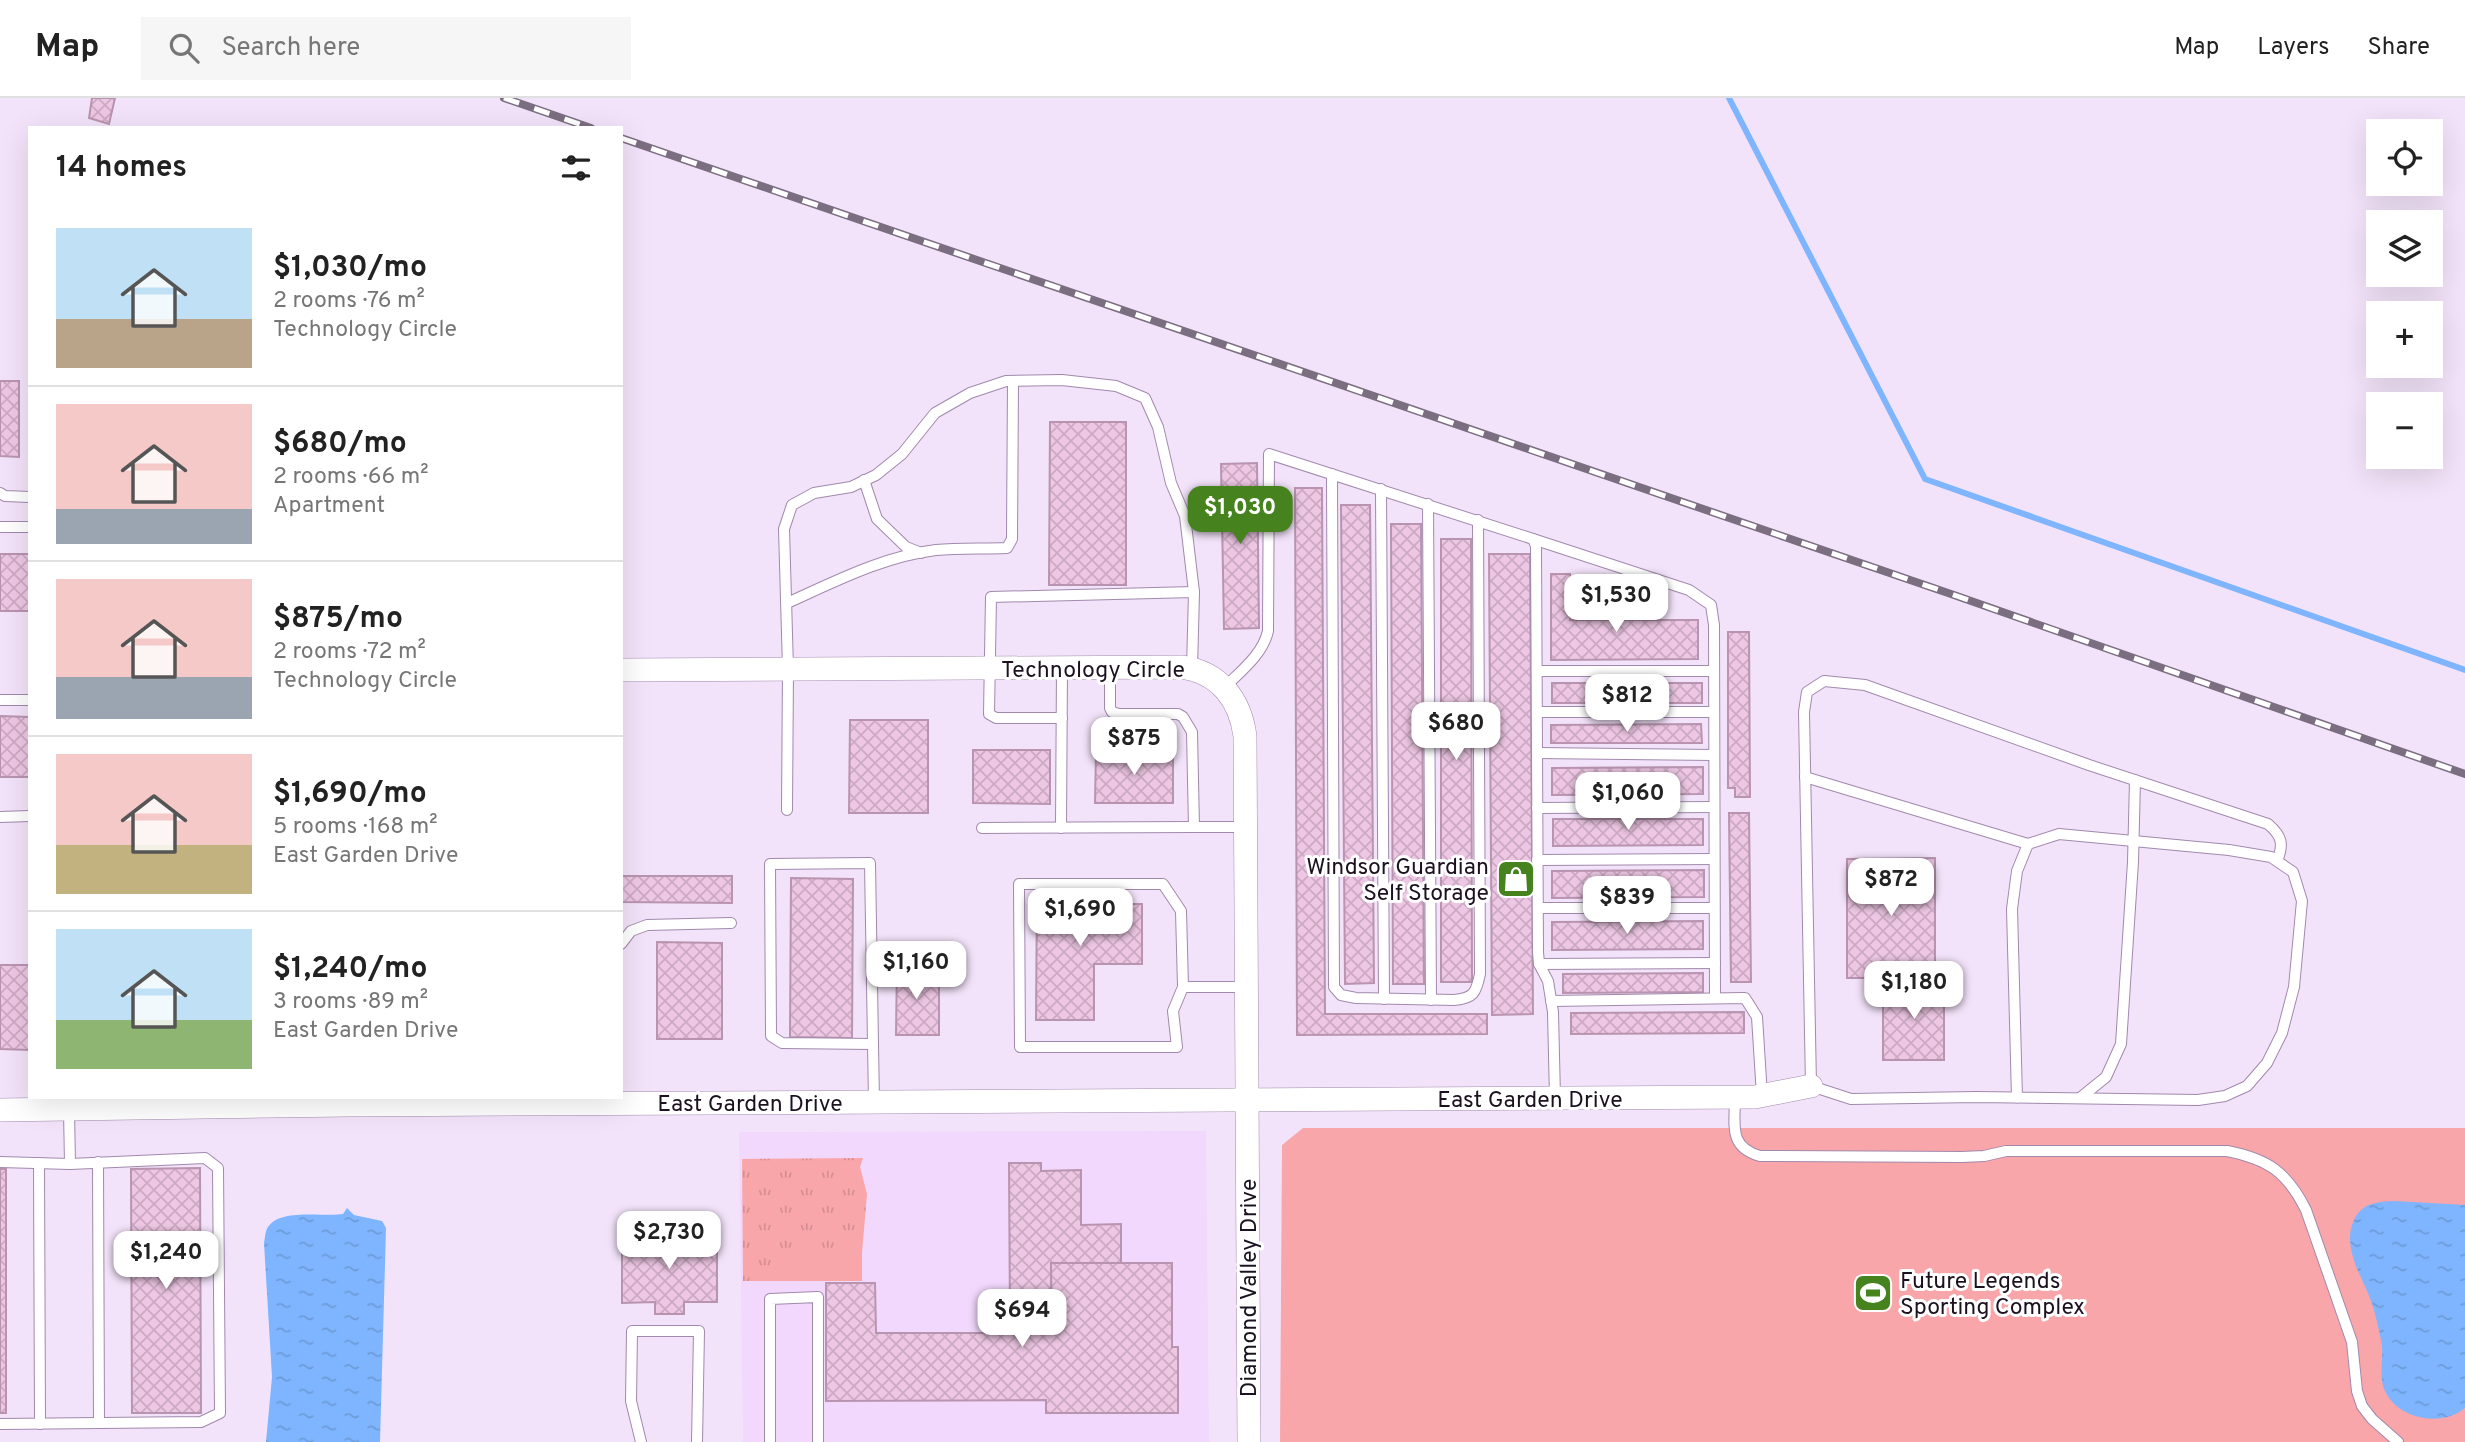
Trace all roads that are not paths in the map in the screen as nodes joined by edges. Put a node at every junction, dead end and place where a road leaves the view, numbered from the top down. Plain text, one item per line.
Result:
1 (1013, 380) junction
2 (1332, 474) junction
3 (864, 480) junction
4 (1381, 489) junction
5 (0, 493) edge
6 (28, 497) edge
7 (1428, 504) junction
8 (1478, 520) junction
9 (0, 527) edge
10 (28, 527) edge
11 (1533, 539) junction
12 (921, 553) junction
13 (1194, 592) junction
14 (787, 603) junction
15 (990, 668) junction
16 (1062, 668) junction
17 (1110, 668) junction
18 (788, 669) junction
19 (1192, 669) junction
20 (623, 670) edge
21 (1537, 671) junction
22 (1714, 671) junction
23 (1225, 687) junction
24 (0, 700) edge
25 (28, 700) edge
26 (1537, 712) junction
27 (1714, 712) junction
28 (1062, 718) junction
29 (1537, 753) junction
30 (1714, 755) junction
31 (1805, 777) junction
32 (2135, 780) junction
33 (1537, 807) junction
34 (1714, 807) junction
35 (787, 810) dead end
36 (28, 816) edge
37 (0, 817) edge
38 (1194, 827) junction
39 (1246, 827) junction
40 (982, 828) dead end
41 (1061, 828) junction
42 (2133, 841) junction
43 (2028, 844) junction
44 (1714, 859) junction
45 (1537, 860) junction
46 (2277, 861) junction
47 (1538, 908) junction
48 (1714, 908) junction
49 (731, 923) dead end
50 (623, 941) edge
51 (1715, 963) junction
52 (1539, 964) junction
53 (1184, 987) junction
54 (1247, 987) junction
55 (1715, 998) junction
56 (1384, 999) junction
57 (1431, 1000) junction
58 (1551, 1002) junction
59 (873, 1044) junction
60 (1811, 1086) junction
61 (1762, 1096) junction
62 (1735, 1097) junction
63 (2017, 1098) junction
64 (2080, 1098) junction
65 (1555, 1099) junction
66 (620, 1100) edge
67 (1248, 1100) junction
68 (349, 1101) edge
69 (874, 1102) junction
70 (0, 1110) edge
71 (69, 1110) junction
72 (0, 1162) edge
73 (98, 1162) junction
74 (39, 1163) junction
75 (70, 1164) junction
76 (100, 1423) junction
77 (0, 1424) edge
78 (40, 1424) junction
79 (641, 1442) edge
80 (698, 1442) edge
81 (770, 1442) edge
82 (818, 1442) edge
83 (1249, 1442) edge
84 (2398, 1442) edge

1 - 3 lane
1 - 12 lane
1 - 13 lane
2 - 4 lane
2 - 23 lane
2 - 56 lane
3 - 12 lane
3 - 14 lane
4 - 7 lane
4 - 56 lane
5 - 6 lane
7 - 8 lane
7 - 57 lane
8 - 11 lane
8 - 57 lane
9 - 10 lane
11 - 21 lane
11 - 22 lane
12 - 14 lane
13 - 15 lane
13 - 19 lane
14 - 18 lane
15 - 16 street, Technology Circle
15 - 18 street, Technology Circle
15 - 28 lane
16 - 17 street, Technology Circle
16 - 28 lane
17 - 19 street, Technology Circle
17 - 38 lane
18 - 20 street, Technology Circle
18 - 35 lane
19 - 23 street, Technology Circle
21 - 22 lane
21 - 26 lane
22 - 27 lane
23 - 39 street
24 - 25 lane
26 - 27 lane
26 - 29 lane
27 - 30 lane
28 - 41 lane
29 - 30 lane
29 - 33 lane
30 - 34 lane
31 - 32 lane
31 - 43 lane
31 - 60 lane
32 - 42 lane
32 - 46 lane
33 - 34 lane
33 - 45 lane
34 - 44 lane
36 - 37 lane
38 - 39 lane
38 - 41 lane
39 - 54 street
40 - 41 lane
42 - 43 lane
42 - 46 lane
42 - 64 lane
43 - 63 lane
44 - 45 lane
44 - 48 lane
45 - 47 lane
46 - 64 lane
47 - 48 lane
47 - 52 lane
48 - 51 lane
49 - 50 lane
51 - 52 lane
51 - 55 lane
52 - 58 lane
53 - 53 lane
53 - 54 lane
54 - 67 street
55 - 58 lane
55 - 61 lane
56 - 57 lane
58 - 65 lane
59 - 59 lane
59 - 69 lane
60 - 61 street, East Garden Drive
60 - 63 lane
61 - 62 street, East Garden Drive
62 - 65 street, East Garden Drive
62 - 84 lane
63 - 64 lane
65 - 67 street, East Garden Drive
66 - 68 street, East Garden Drive
66 - 69 street, East Garden Drive
67 - 69 street, East Garden Drive
67 - 83 street, Diamond Valley Drive
68 - 71 street, East Garden Drive
70 - 71 street, East Garden Drive
71 - 75 lane
72 - 74 lane
73 - 75 lane
73 - 76 lane
73 - 76 lane
74 - 75 lane
74 - 78 lane
76 - 78 lane
77 - 78 lane
79 - 80 lane
81 - 82 lane

